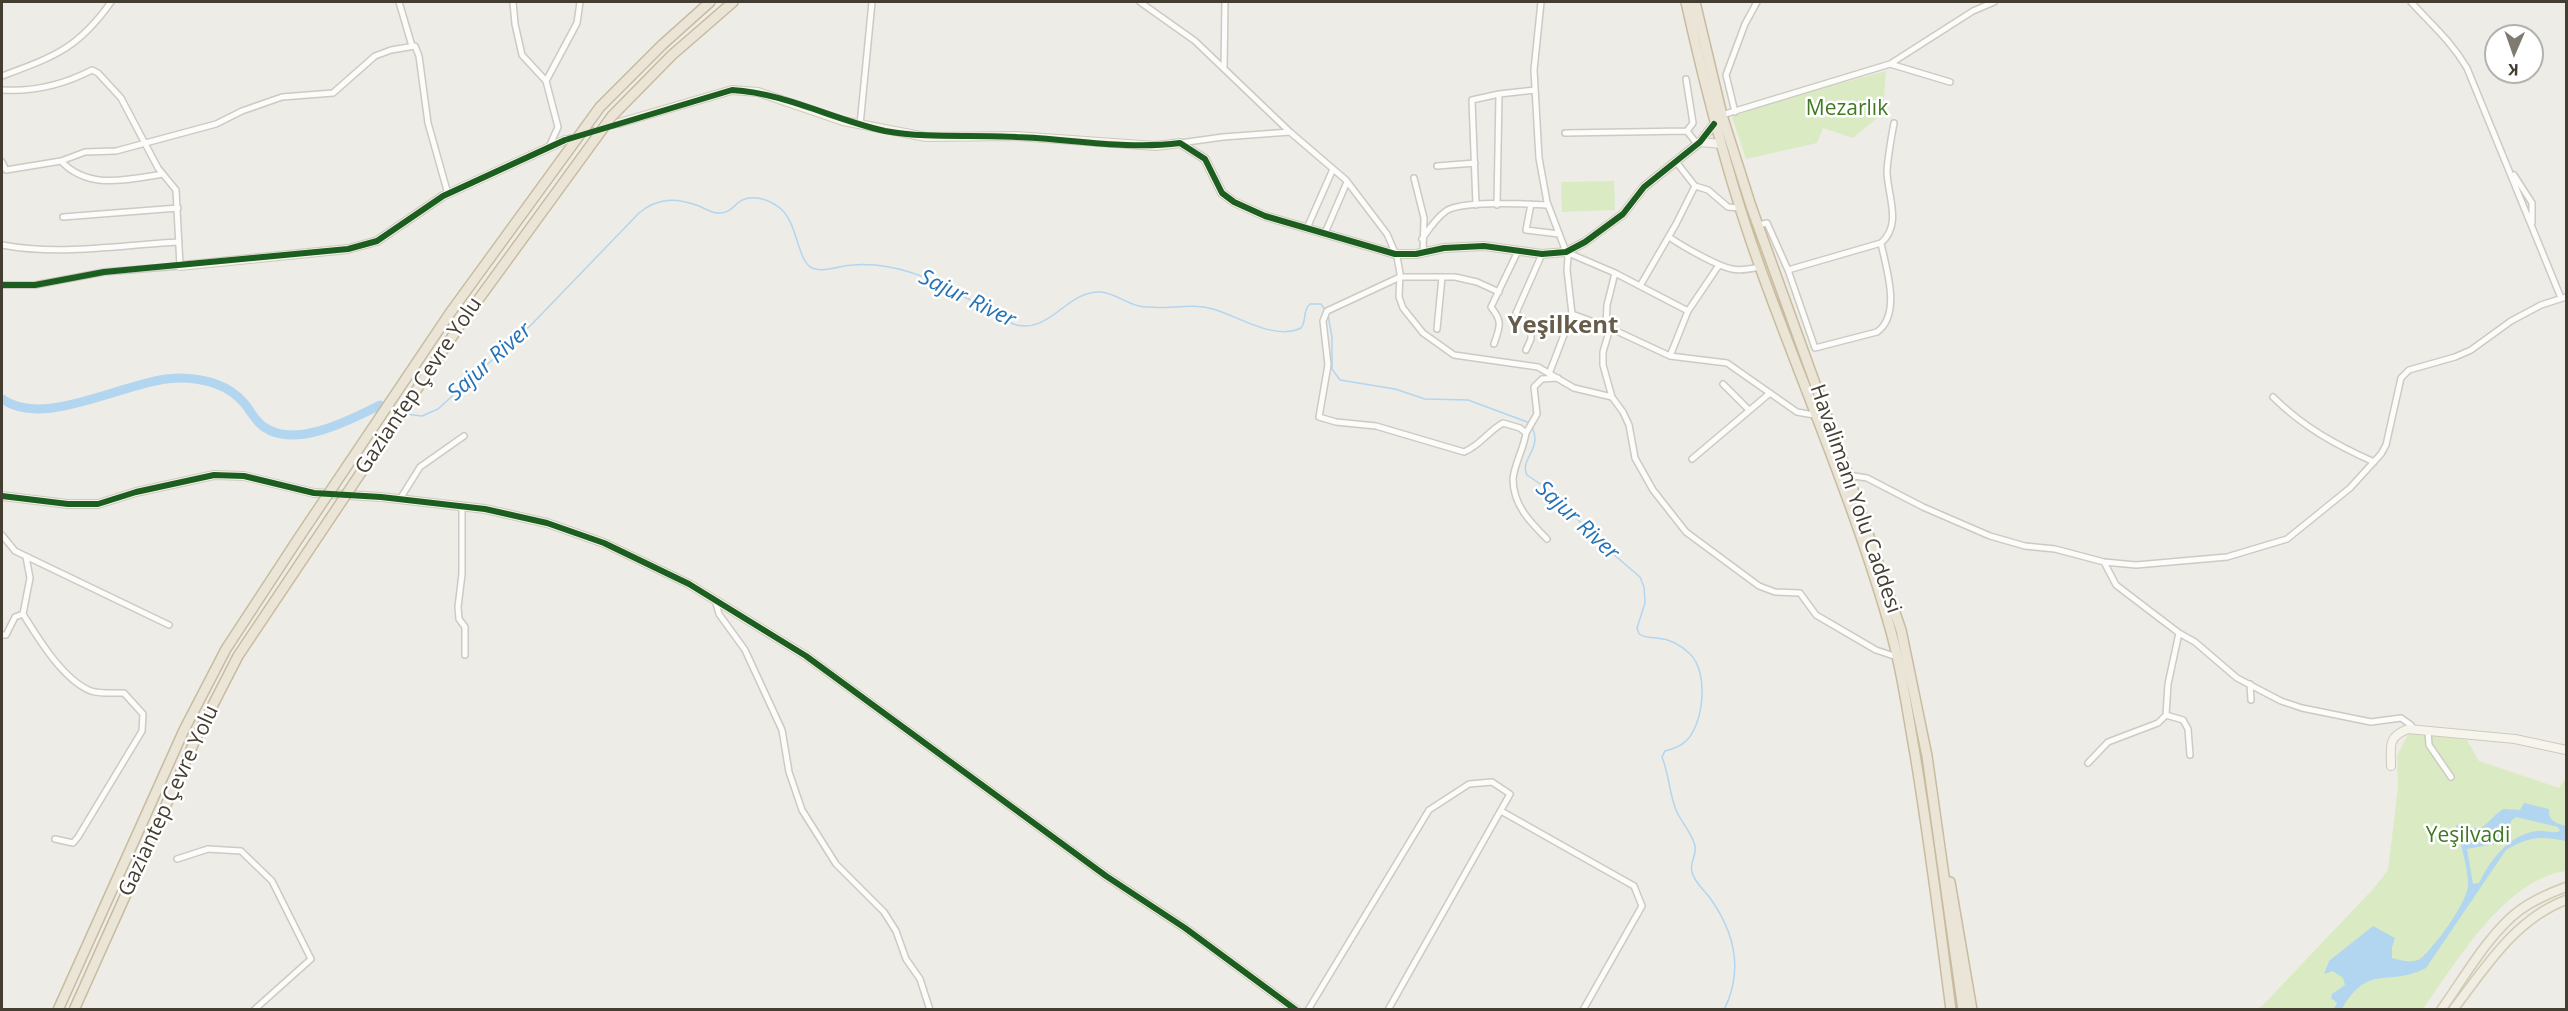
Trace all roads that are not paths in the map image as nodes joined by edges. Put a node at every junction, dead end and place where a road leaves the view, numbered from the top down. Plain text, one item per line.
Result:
1 (111, 2) edge
2 (399, 2) edge
3 (513, 2) edge
4 (580, 2) edge
5 (710, 2) edge
6 (733, 2) edge
7 (872, 2) edge
8 (1140, 2) edge
9 (1225, 2) edge
10 (1541, 2) edge
11 (1686, 2) edge
12 (1696, 2) edge
13 (1757, 2) edge
14 (1994, 2) edge
15 (2411, 2) edge
16 (412, 46) junction
17 (1890, 64) junction
18 (1224, 69) junction
19 (2, 76) edge
20 (1686, 79) dead end
21 (546, 81) junction
22 (1950, 82) dead end
23 (2, 90) edge
24 (1535, 90) junction
25 (1499, 94) junction
26 (1735, 112) junction
27 (1722, 115) junction
28 (619, 123) tunnel mouth
29 (1894, 123) dead end
30 (1714, 124) junction
31 (860, 125) junction
32 (1687, 131) junction
33 (1290, 132) junction
34 (1565, 133) dead end
35 (565, 140) tunnel mouth
36 (1180, 142) junction
37 (1699, 143) junction
38 (147, 144) junction
39 (1721, 144) junction
40 (549, 147) junction
41 (61, 161) junction
42 (2, 162) edge
43 (1475, 163) junction
44 (1677, 163) junction
45 (1437, 166) dead end
46 (1333, 169) junction
47 (163, 174) junction
48 (1414, 178) dead end
49 (1347, 182) junction
50 (1695, 186) junction
51 (448, 194) junction
52 (1531, 204) junction
53 (1476, 205) junction
54 (1497, 205) junction
55 (1548, 205) junction
56 (178, 208) junction
57 (1740, 208) junction
58 (63, 217) dead end
59 (1758, 225) junction
60 (1307, 228) junction
61 (1325, 233) junction
62 (1559, 234) junction
63 (1669, 237) junction
64 (1422, 239) junction
65 (179, 242) junction
66 (1881, 243) junction
67 (2, 245) edge
68 (1518, 251) junction
69 (1566, 252) junction
70 (1423, 253) junction
71 (1395, 254) junction
72 (1542, 254) junction
73 (1719, 265) junction
74 (180, 266) junction
75 (1760, 267) junction
76 (1788, 270) junction
77 (1615, 273) junction
78 (1400, 277) junction
79 (1442, 277) junction
80 (2, 285) edge
81 (1640, 286) junction
82 (1499, 292) junction
83 (2564, 297) edge
84 (1688, 312) junction
85 (1572, 314) junction
86 (1610, 328) junction
87 (1437, 329) dead end
88 (1494, 344) dead end
89 (1526, 350) dead end
90 (1670, 356) junction
91 (1549, 374) junction
92 (1558, 378) junction
93 (1723, 384) dead end
94 (1770, 393) junction
95 (1612, 397) junction
96 (2274, 397) dead end
97 (1749, 410) junction
98 (1814, 415) junction
99 (1527, 432) junction
100 (464, 436) dead end
101 (1692, 459) dead end
102 (2373, 462) junction
103 (1848, 475) junction
104 (2, 496) edge
105 (400, 499) junction
106 (462, 506) junction
107 (2, 535) edge
108 (1546, 539) dead end
109 (26, 557) junction
110 (2104, 562) junction
111 (715, 600) junction
112 (23, 614) junction
113 (169, 625) dead end
114 (2179, 633) junction
115 (2, 636) edge
116 (465, 655) dead end
117 (1898, 657) junction
118 (2250, 684) junction
119 (2251, 700) dead end
120 (2166, 715) junction
121 (2413, 729) junction
122 (2428, 731) junction
123 (2566, 750) edge
124 (2190, 755) dead end
125 (2088, 763) dead end
126 (2391, 766) dead end
127 (2451, 777) dead end
128 (1501, 811) junction
129 (55, 839) dead end
130 (1942, 850) junction
131 (177, 859) dead end
132 (2566, 887) edge
133 (2566, 900) edge
134 (58, 1010) edge
135 (74, 1010) edge
136 (254, 1010) edge
137 (930, 1010) edge
138 (1296, 1010) edge
139 (1308, 1010) edge
140 (1388, 1010) edge
141 (1583, 1010) edge
142 (1951, 1010) edge
143 (1963, 1010) edge
144 (1972, 1010) edge
145 (2441, 1010) edge
146 (2453, 1010) edge

1 - 19 street
2 - 16 street
3 - 21 street
4 - 21 street
5 - 134 highway, Gaziantep Çevre Yolu, bridge
6 - 135 highway, Gaziantep Çevre Yolu, bridge
7 - 31 street
8 - 18 street
9 - 18 street
10 - 24 street
11 - 30 highway, Havalimanı Yolu Caddesi
12 - 27 highway, Havalimanı Yolu Caddesi
13 - 26 street
14 - 17 street
15 - 83 street
16 - 38 street
16 - 51 street
17 - 22 street
17 - 26 street
18 - 33 street
20 - 32 street
21 - 40 street
23 - 38 street
24 - 25 street
24 - 55 street
25 - 43 street
25 - 54 street
26 - 27 street
27 - 59 highway, Havalimanı Yolu Caddesi
28 - 31 street
29 - 66 street
30 - 37 street
30 - 39 highway, Havalimanı Yolu Caddesi
31 - 36 street
32 - 34 street
32 - 37 street
33 - 36 street
33 - 46 street
35 - 40 street
36 - 60 street
37 - 39 street
37 - 44 street
38 - 41 street
38 - 47 street
39 - 57 highway, Havalimanı Yolu Caddesi
40 - 51 street
41 - 42 street
41 - 47 street
43 - 45 street
43 - 53 street
44 - 50 street
44 - 69 street
46 - 49 street
46 - 60 street
47 - 56 street
48 - 64 street
49 - 61 street
49 - 71 street
50 - 57 street
50 - 63 street
51 - 74 street
52 - 54 street
52 - 55 street
52 - 62 street
53 - 54 street
53 - 64 street
55 - 62 street
56 - 58 street
56 - 65 street
57 - 75 highway, Havalimanı Yolu Caddesi
59 - 76 street
59 - 103 highway, Havalimanı Yolu Caddesi
60 - 61 street
61 - 71 street
62 - 69 street
63 - 73 street
63 - 81 street
64 - 70 street
65 - 67 street
65 - 74 street
66 - 76 street
66 - 76 street
68 - 70 street
68 - 72 street
68 - 82 street
69 - 72 street
69 - 77 street
69 - 85 street
70 - 71 street
71 - 78 street
72 - 89 street
73 - 75 street
73 - 84 street
74 - 80 street
75 - 98 highway, Havalimanı Yolu Caddesi
77 - 81 street
77 - 86 street
78 - 79 street
78 - 91 street
78 - 99 street
79 - 82 street
79 - 87 street
81 - 84 street
82 - 88 street
83 - 102 street
84 - 90 street
85 - 86 street
85 - 91 street
86 - 90 street
86 - 95 street
90 - 94 street
91 - 92 street
92 - 95 street
92 - 99 street
93 - 97 street
94 - 97 street
94 - 98 street
95 - 117 street
96 - 102 street
97 - 101 street
98 - 117 highway, Havalimanı Yolu Caddesi
99 - 108 street
100 - 105 street
102 - 110 street
103 - 110 street
103 - 130 highway, Havalimanı Yolu Caddesi
104 - 105 street
105 - 106 street
106 - 111 street
106 - 116 street
107 - 109 street
109 - 112 street
109 - 113 street
110 - 114 street
111 - 137 street
111 - 138 street
112 - 115 street
112 - 129 street
114 - 118 street
114 - 120 street
117 - 142 highway, Havalimanı Yolu Caddesi
118 - 119 street
118 - 121 street
120 - 124 street
120 - 125 street
121 - 122 street
121 - 126 street
122 - 123 street
122 - 127 street
128 - 139 street
128 - 140 street
128 - 141 street
130 - 143 highway, Havalimanı Yolu Caddesi
130 - 144 highway
131 - 136 street
132 - 145 main road
133 - 146 main road

